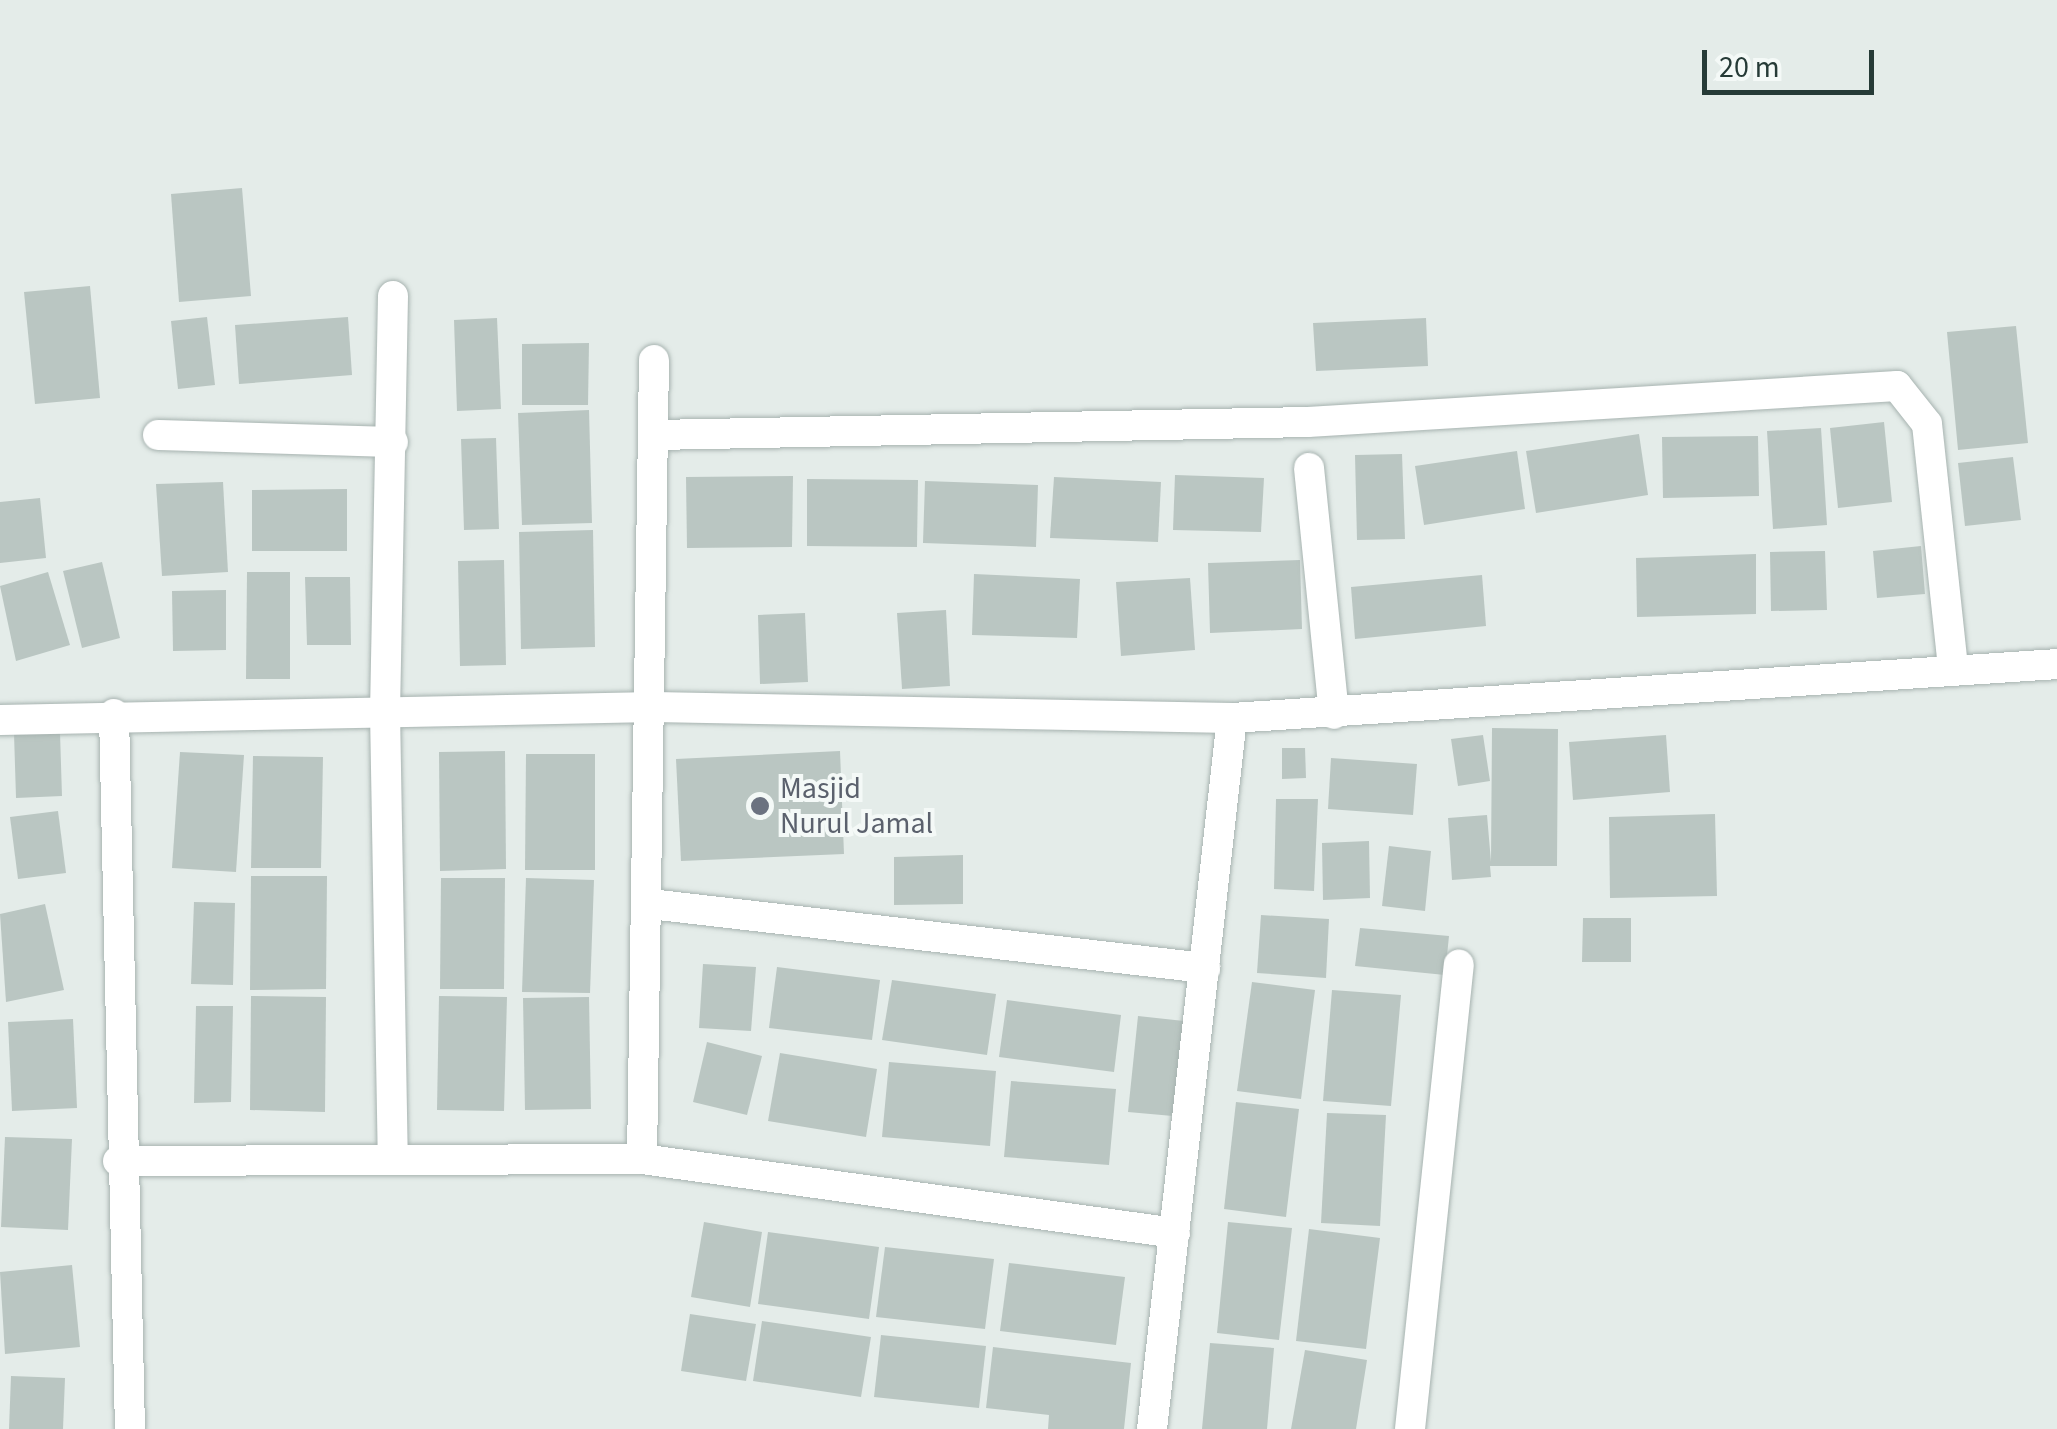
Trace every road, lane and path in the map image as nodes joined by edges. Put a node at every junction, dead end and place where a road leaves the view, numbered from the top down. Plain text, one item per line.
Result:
1 (392, 296) dead end
2 (654, 360) dead end
3 (158, 435) dead end
4 (655, 435) junction
5 (393, 442) junction
6 (1309, 468) dead end
7 (2057, 664) edge
8 (1953, 667) junction
9 (654, 707) junction
10 (385, 710) junction
11 (114, 714) junction
12 (1334, 714) junction
13 (1232, 718) junction
14 (0, 720) edge
15 (650, 904) junction
16 (1459, 965) dead end
17 (1205, 968) junction
18 (642, 1159) junction
19 (393, 1160) junction
20 (118, 1161) junction
21 (1175, 1234) junction
22 (130, 1429) edge
23 (1152, 1429) edge
24 (1410, 1429) edge

1 - 5 street
2 - 4 street
3 - 5 street
4 - 8 street
4 - 9 street
5 - 10 street
6 - 12 street
7 - 8 street
8 - 12 street
9 - 10 street
9 - 13 street
9 - 15 street
10 - 11 street
10 - 19 street
11 - 14 street
11 - 20 street
12 - 13 street
13 - 17 street
15 - 17 street
15 - 18 street
16 - 24 street
17 - 21 street
18 - 19 street
18 - 21 street
19 - 20 street
20 - 22 street
21 - 23 street

